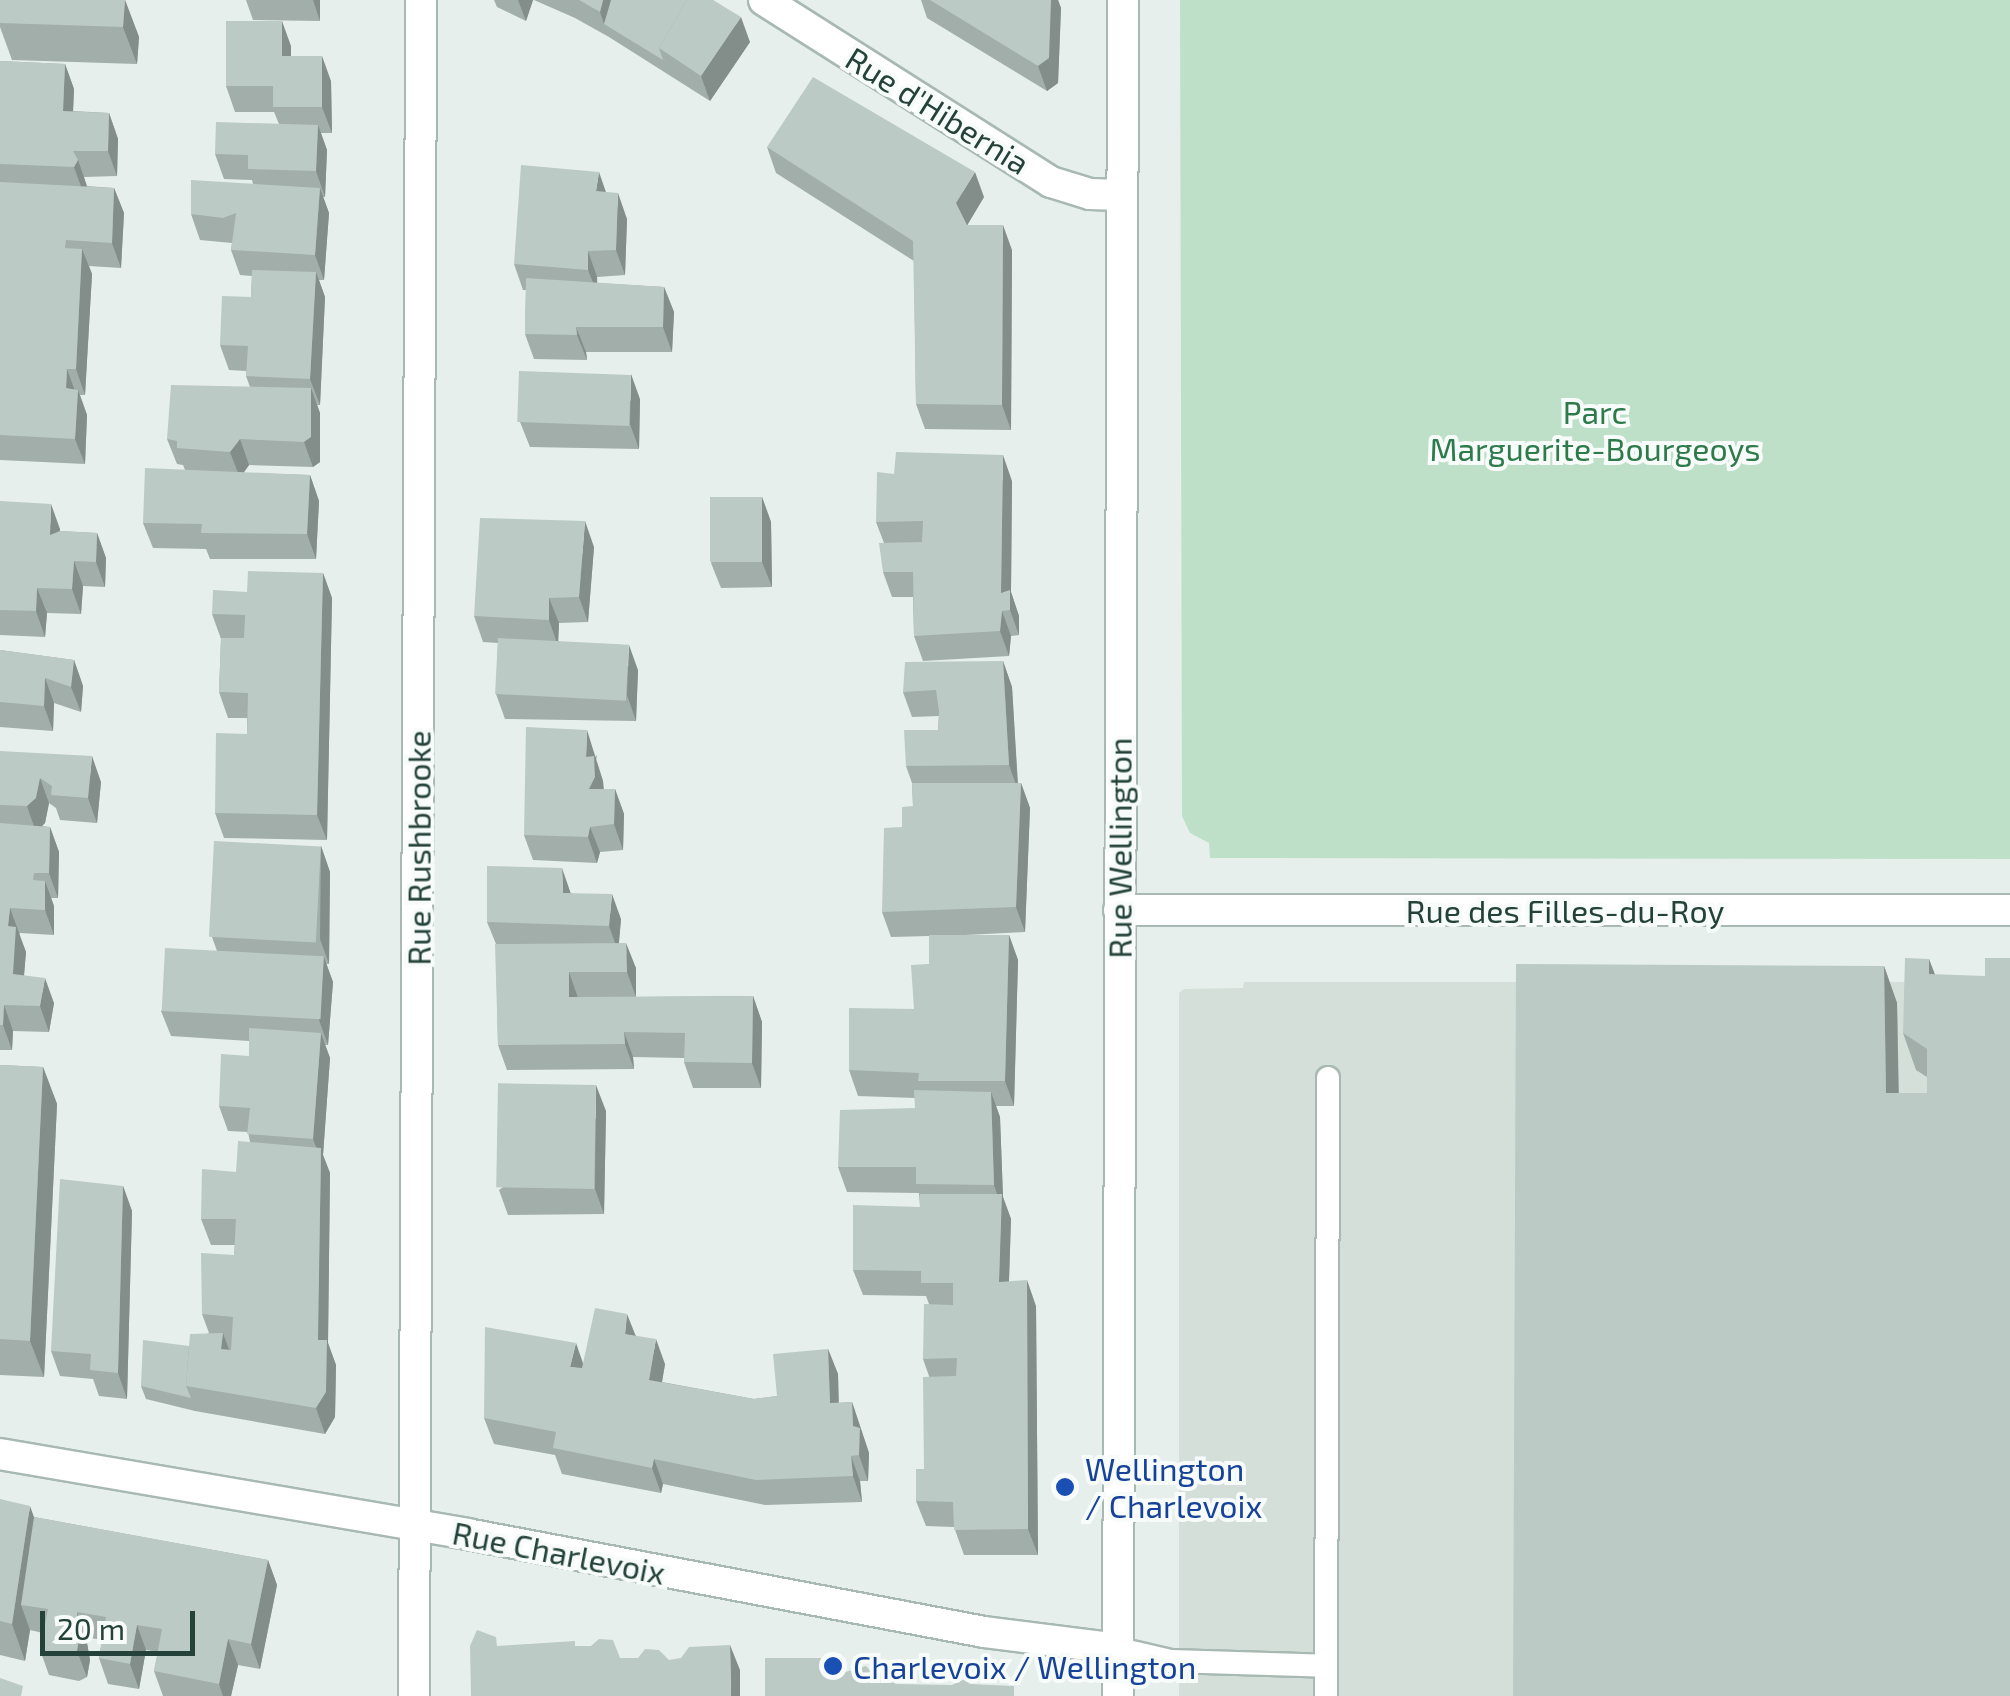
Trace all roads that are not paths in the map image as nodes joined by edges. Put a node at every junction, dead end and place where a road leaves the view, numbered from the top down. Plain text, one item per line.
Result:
1 (422, 0) edge
2 (764, 0) edge
3 (1123, 0) edge
4 (1121, 194) junction
5 (1119, 910) junction
6 (2010, 910) edge
7 (1328, 1078) dead end
8 (0, 1454) edge
9 (416, 1525) junction
10 (1119, 1649) junction
11 (1326, 1666) junction
12 (414, 1696) edge
13 (1118, 1696) edge
14 (1326, 1696) edge

1 - 9 street, Rue Rushbrooke
2 - 4 street, Rue d'Hibernia
3 - 4 street, Rue Wellington
4 - 5 street, Rue Wellington
5 - 6 street, Rue des Filles-du-Roy
5 - 10 street, Rue Wellington
7 - 11 lane
8 - 9 street, Rue Charlevoix
9 - 10 street, Rue Charlevoix
9 - 12 street, Rue Rushbrooke
10 - 11 lane
10 - 13 street, Rue Wellington
11 - 14 lane

